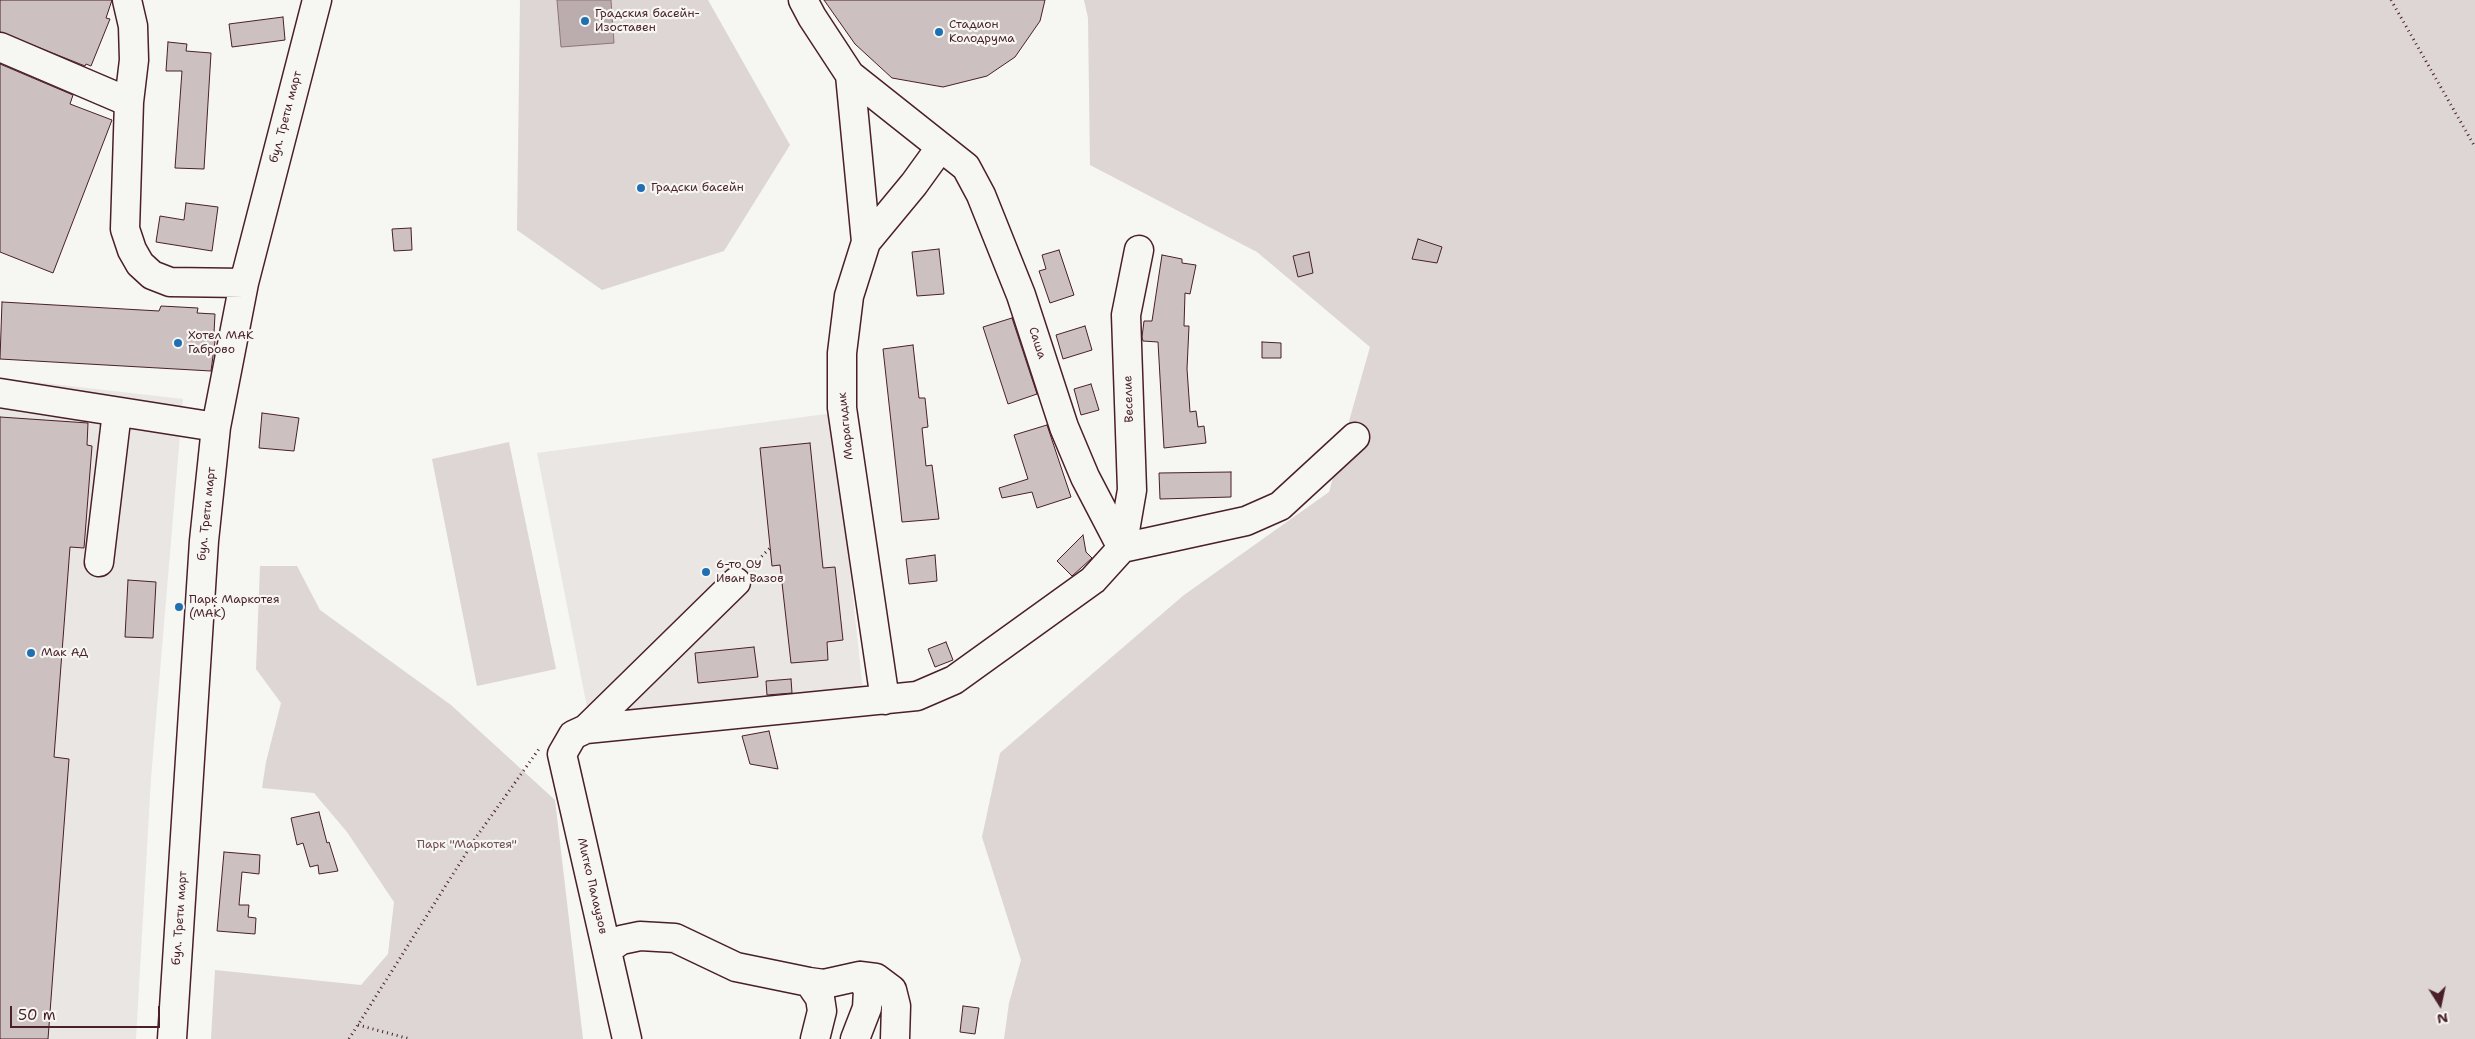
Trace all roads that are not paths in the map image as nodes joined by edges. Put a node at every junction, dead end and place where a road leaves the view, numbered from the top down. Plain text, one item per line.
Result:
1 (127, 0) edge
2 (317, 0) edge
3 (803, 0) edge
4 (0, 47) edge
5 (850, 75) junction
6 (129, 102) junction
7 (940, 148) junction
8 (866, 242) junction
9 (1139, 250) dead end
10 (244, 283) junction
11 (0, 392) edge
12 (117, 412) junction
13 (216, 427) junction
14 (1355, 437) dead end
15 (1122, 548) junction
16 (99, 562) dead end
17 (736, 582) dead end
18 (885, 700) junction
19 (579, 732) junction
20 (607, 950) junction
21 (860, 976) junction
22 (809, 982) junction
23 (172, 1039) edge
24 (627, 1039) edge
25 (816, 1039) edge
26 (855, 1039) edge
27 (895, 1039) edge

1 - 6 street
2 - 10 street, бул. Трети март
3 - 5 street
4 - 6 street
5 - 7 street, Саша
5 - 8 street
6 - 10 street
7 - 8 street, Марагидик
7 - 15 street, Саша
8 - 18 street, Марагидик
9 - 15 street, Веселие
10 - 13 street, бул. Трети март
11 - 12 street
12 - 13 street
12 - 16 street
13 - 23 street, бул. Трети март
14 - 15 street
15 - 18 street
17 - 19 street
18 - 19 street
19 - 20 street, Митко Палаузов
20 - 22 street
20 - 24 street, Митко Палаузов
21 - 22 street
21 - 26 street
21 - 27 street
22 - 25 street

